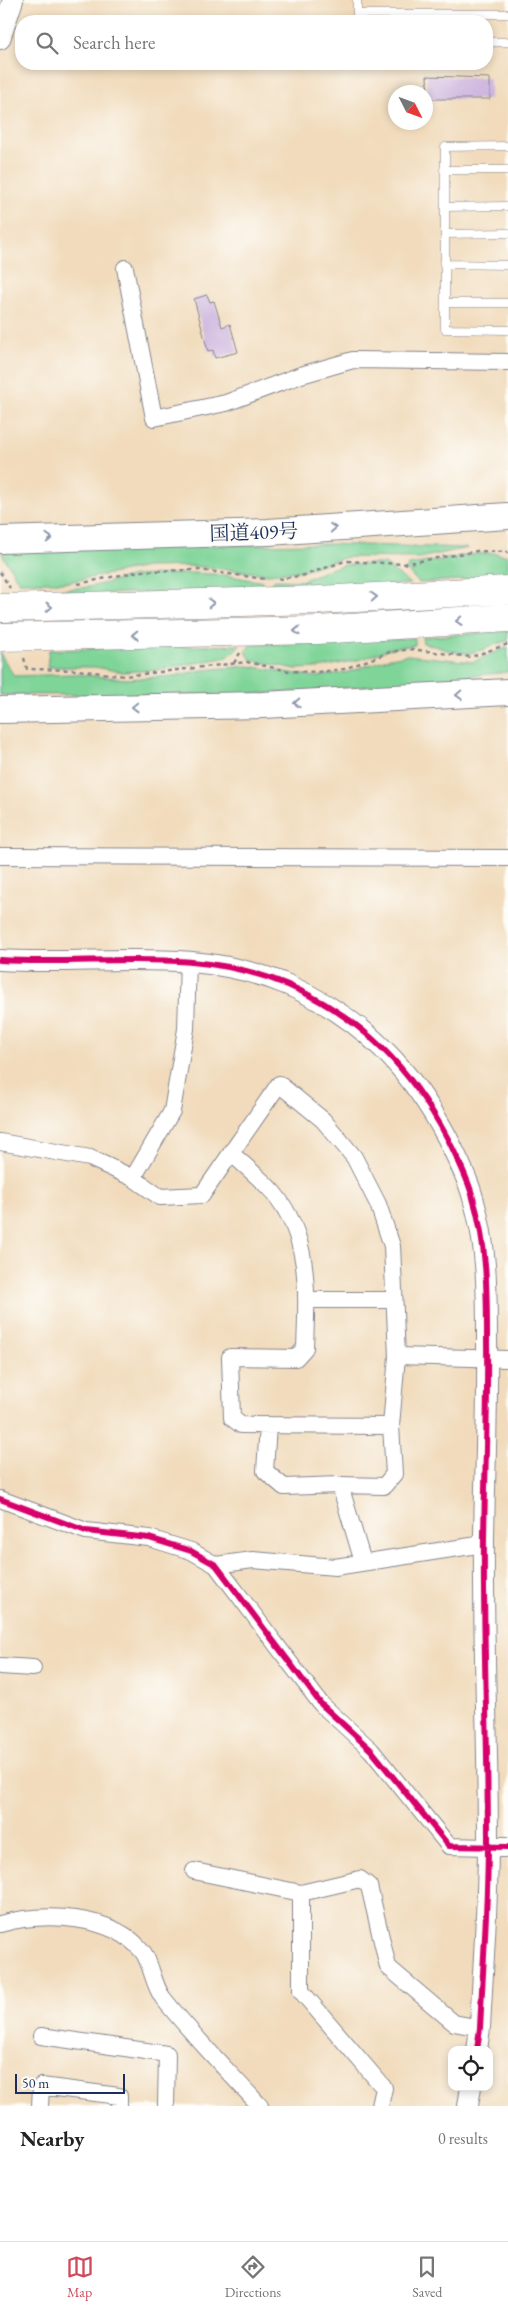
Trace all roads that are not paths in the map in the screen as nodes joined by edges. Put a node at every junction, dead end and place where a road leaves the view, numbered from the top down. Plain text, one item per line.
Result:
1 (357, 0) edge
2 (7, 7) edge
3 (508, 14) edge
4 (357, 15) edge
5 (470, 15) edge
6 (0, 40) edge
7 (493, 42) edge
8 (508, 42) edge
9 (508, 146) edge
10 (444, 170) junction
11 (508, 170) edge
12 (508, 206) edge
13 (445, 207) junction
14 (445, 234) junction
15 (508, 234) edge
16 (444, 264) junction
17 (508, 264) edge
18 (125, 268) dead end
19 (445, 303) junction
20 (508, 303) edge
21 (508, 330) edge
22 (508, 362) edge
23 (508, 516) edge
24 (0, 540) edge
25 (508, 590) edge
26 (7, 597) edge
27 (508, 618) edge
28 (0, 637) edge
29 (508, 692) edge
30 (0, 710) edge
31 (0, 856) edge
32 (508, 858) edge
33 (0, 960) edge
34 (188, 960) junction
35 (0, 1142) edge
36 (231, 1153) junction
37 (133, 1178) junction
38 (307, 1300) junction
39 (393, 1300) junction
40 (396, 1356) junction
41 (487, 1359) junction
42 (508, 1359) edge
43 (268, 1424) junction
44 (391, 1426) junction
45 (340, 1486) junction
46 (0, 1499) edge
47 (484, 1544) junction
48 (363, 1562) junction
49 (216, 1566) junction
50 (0, 1666) edge
51 (32, 1668) dead end
52 (488, 1847) junction
53 (508, 1847) edge
54 (194, 1871) dead end
55 (301, 1893) junction
56 (0, 1924) edge
57 (480, 2028) junction
58 (41, 2036) dead end
59 (478, 2046) edge
60 (470, 2091) edge
61 (40, 2106) edge
62 (119, 2106) edge
63 (166, 2106) edge
64 (260, 2106) edge
65 (380, 2106) edge
66 (468, 2106) edge

1 - 4 lane
2 - 6 street
3 - 5 lane
7 - 8 lane
9 - 10 lane
10 - 11 lane
10 - 13 lane
12 - 13 lane
13 - 14 lane
14 - 15 lane
14 - 16 lane
16 - 17 lane
16 - 19 lane
18 - 22 street
19 - 20 lane
19 - 21 lane
24 -> 23 highway, 国道409号
26 -> 25 highway, bridge
27 -> 28 highway, bridge
29 -> 30 highway
31 - 32 street
33 - 34 street
34 - 37 street
34 - 41 street
35 - 37 street
36 - 37 street
36 - 38 street
36 - 39 street
38 - 39 street
38 - 43 street
39 - 40 street
40 - 41 street
40 - 44 street
41 - 42 street
41 - 47 street
43 - 44 street
43 - 45 street
44 - 45 street
45 - 48 street
46 - 49 street
47 - 48 street
47 - 52 street
48 - 49 street
49 - 52 street
50 - 51 street
52 - 53 street
52 - 57 street
54 - 55 street
55 - 57 street
55 - 65 street
56 - 64 street
57 - 59 street
58 - 63 street
60 - 66 street
61 - 62 street

